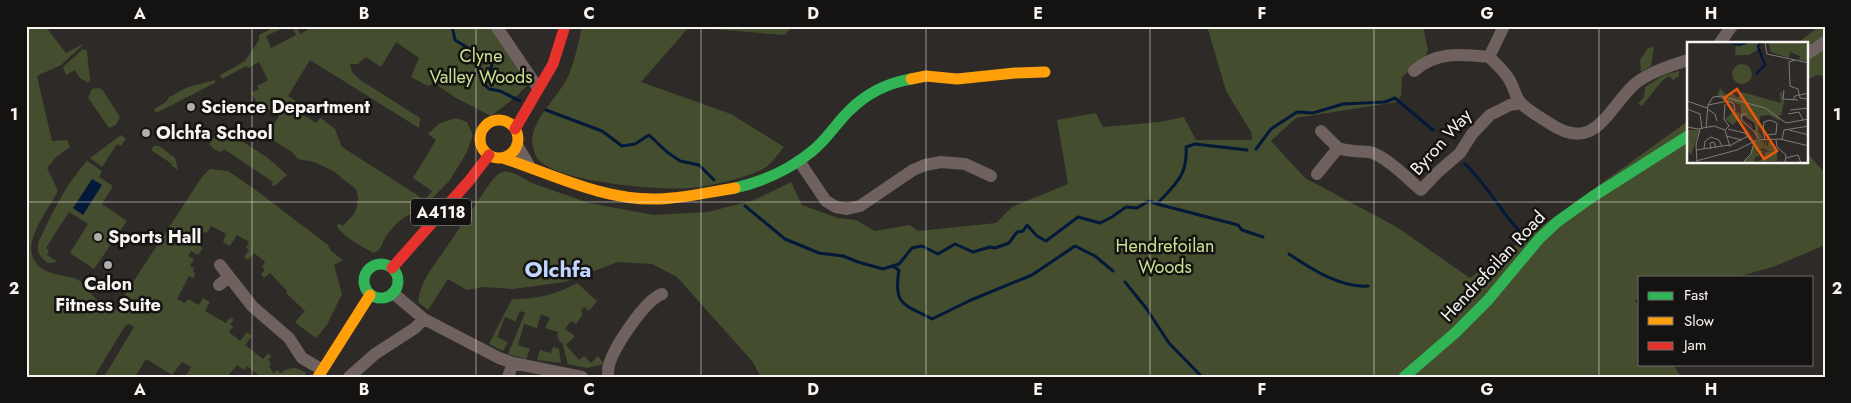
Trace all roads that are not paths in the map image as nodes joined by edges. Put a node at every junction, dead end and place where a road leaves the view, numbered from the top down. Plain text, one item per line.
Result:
1 (496, 26) edge
2 (565, 26) edge
3 (1504, 26) edge
4 (1732, 26) edge
5 (1720, 42) edge
6 (1825, 42) edge
7 (1808, 53) edge
8 (1489, 57) junction
9 (1687, 60) edge
10 (1417, 65) dead end
11 (1046, 72) dead end
12 (538, 88) junction
13 (1521, 104) junction
14 (501, 121) junction
15 (515, 129) junction
16 (1321, 131) dead end
17 (1687, 137) edge
18 (517, 145) junction
19 (1338, 148) junction
20 (489, 155) junction
21 (502, 158) junction
22 (798, 161) junction
23 (530, 167) junction
24 (1317, 174) dead end
25 (991, 176) dead end
26 (220, 265) dead end
27 (392, 268) junction
28 (393, 293) junction
29 (662, 294) dead end
30 (370, 295) junction
31 (424, 319) junction
32 (513, 363) junction
33 (319, 373) edge
34 (350, 377) edge
35 (508, 377) edge
36 (582, 377) edge
37 (608, 377) edge
38 (1404, 377) edge

1 - 12 street
2 - 12 street
3 - 8 street
4 - 5 street
6 - 7 street
8 - 10 street
8 - 13 street
9 - 13 street
11 - 22 street
12 - 14 street
12 - 15 street
13 - 19 street, Byron Way
14 - 15 street
14 - 20 street
15 - 18 street
16 - 19 street
17 - 38 street, Hendrefoilan Road
18 - 21 street
18 - 23 street
19 - 24 street
20 - 21 street
20 - 27 street, A4118
21 - 23 street
22 - 23 street
22 - 25 street
26 - 33 street
27 - 28 street
27 - 30 street
28 - 30 street
28 - 31 street
29 - 37 street
30 - 33 street
31 - 32 street
31 - 34 street
32 - 35 street
32 - 36 street

